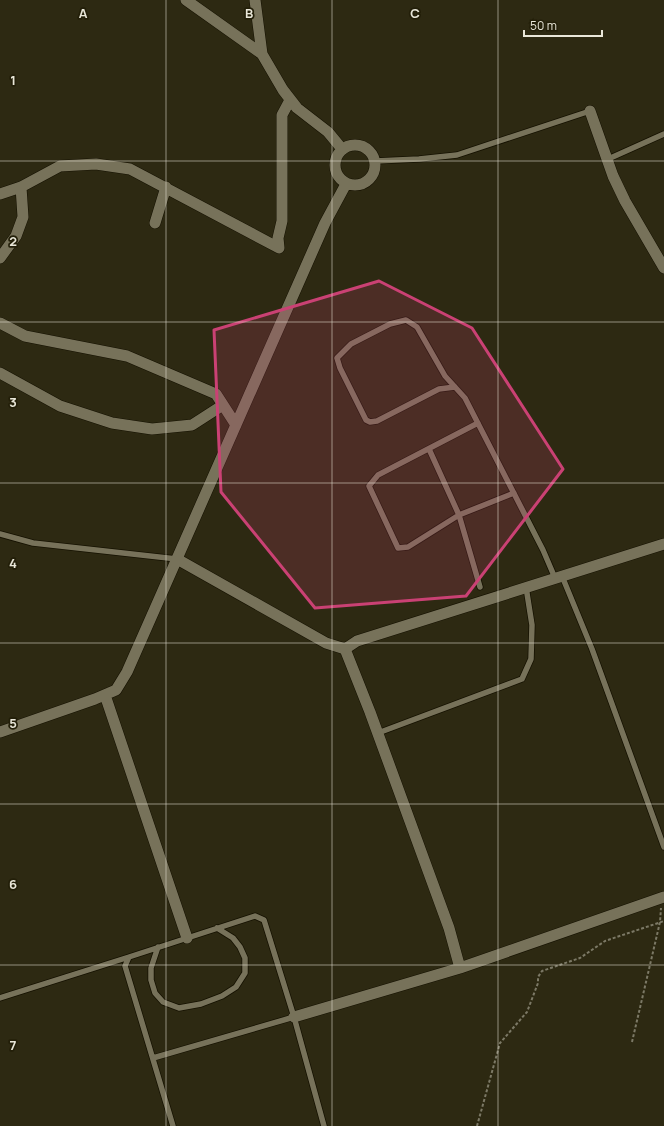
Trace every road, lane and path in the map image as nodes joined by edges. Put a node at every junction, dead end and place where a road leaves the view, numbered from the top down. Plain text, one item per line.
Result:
1 (186, 0) edge
2 (255, 0) edge
3 (262, 54) junction
4 (290, 100) junction
5 (590, 111) joint
6 (664, 134) edge
7 (342, 149) junction
8 (606, 160) junction
9 (375, 162) junction
10 (346, 184) junction
11 (21, 187) junction
12 (166, 187) junction
13 (0, 194) edge
14 (155, 223) dead end
15 (0, 258) edge
16 (664, 268) edge
17 (0, 323) edge
18 (0, 372) edge
19 (455, 387) junction
20 (223, 405) junction
21 (478, 423) junction
22 (236, 425) junction
23 (429, 449) junction
24 (514, 493) junction
25 (459, 515) junction
26 (0, 534) edge
27 (664, 544) edge
28 (177, 559) junction
29 (558, 577) junction
30 (480, 586) dead end
31 (526, 588) junction
32 (345, 650) junction
33 (105, 695) junction
34 (0, 732) edge
35 (378, 732) junction
36 (664, 847) edge
37 (664, 896) edge
38 (664, 921) edge
39 (660, 922) junction
40 (217, 928) junction
41 (188, 938) junction
42 (158, 947) junction
43 (129, 957) junction
44 (460, 968) junction
45 (0, 998) edge
46 (294, 1016) junction
47 (632, 1042) dead end
48 (153, 1058) junction
49 (173, 1126) edge
50 (324, 1126) edge
51 (477, 1126) edge

1 - 3 street
2 - 3 street
3 - 4 street
4 - 7 street
4 - 12 street
5 - 8 street
5 - 9 lane
6 - 8 lane
7 - 9 street
7 - 10 street
8 - 16 street
9 - 10 street
10 - 22 street
11 - 12 street
11 - 13 street
11 - 15 street
12 - 14 street
17 - 20 street
18 - 20 street
19 - 19 lane
19 - 21 lane
20 - 22 street
21 - 23 lane
21 - 24 lane
22 - 28 street
23 - 25 lane
23 - 25 lane
24 - 25 lane
24 - 29 lane
25 - 30 lane
26 - 28 lane
27 - 29 street
28 - 32 street
28 - 33 street
29 - 31 street
29 - 36 lane
31 - 32 street
31 - 35 lane
32 - 35 street
33 - 34 street
33 - 41 street
35 - 44 street
37 - 39 path
37 - 44 street
38 - 39 path
39 - 47 path
39 - 51 path
40 - 41 lane
40 - 42 lane
40 - 46 lane
41 - 42 lane
42 - 43 lane
43 - 45 lane
43 - 48 lane
44 - 46 street
46 - 48 lane
46 - 50 lane
48 - 49 lane

